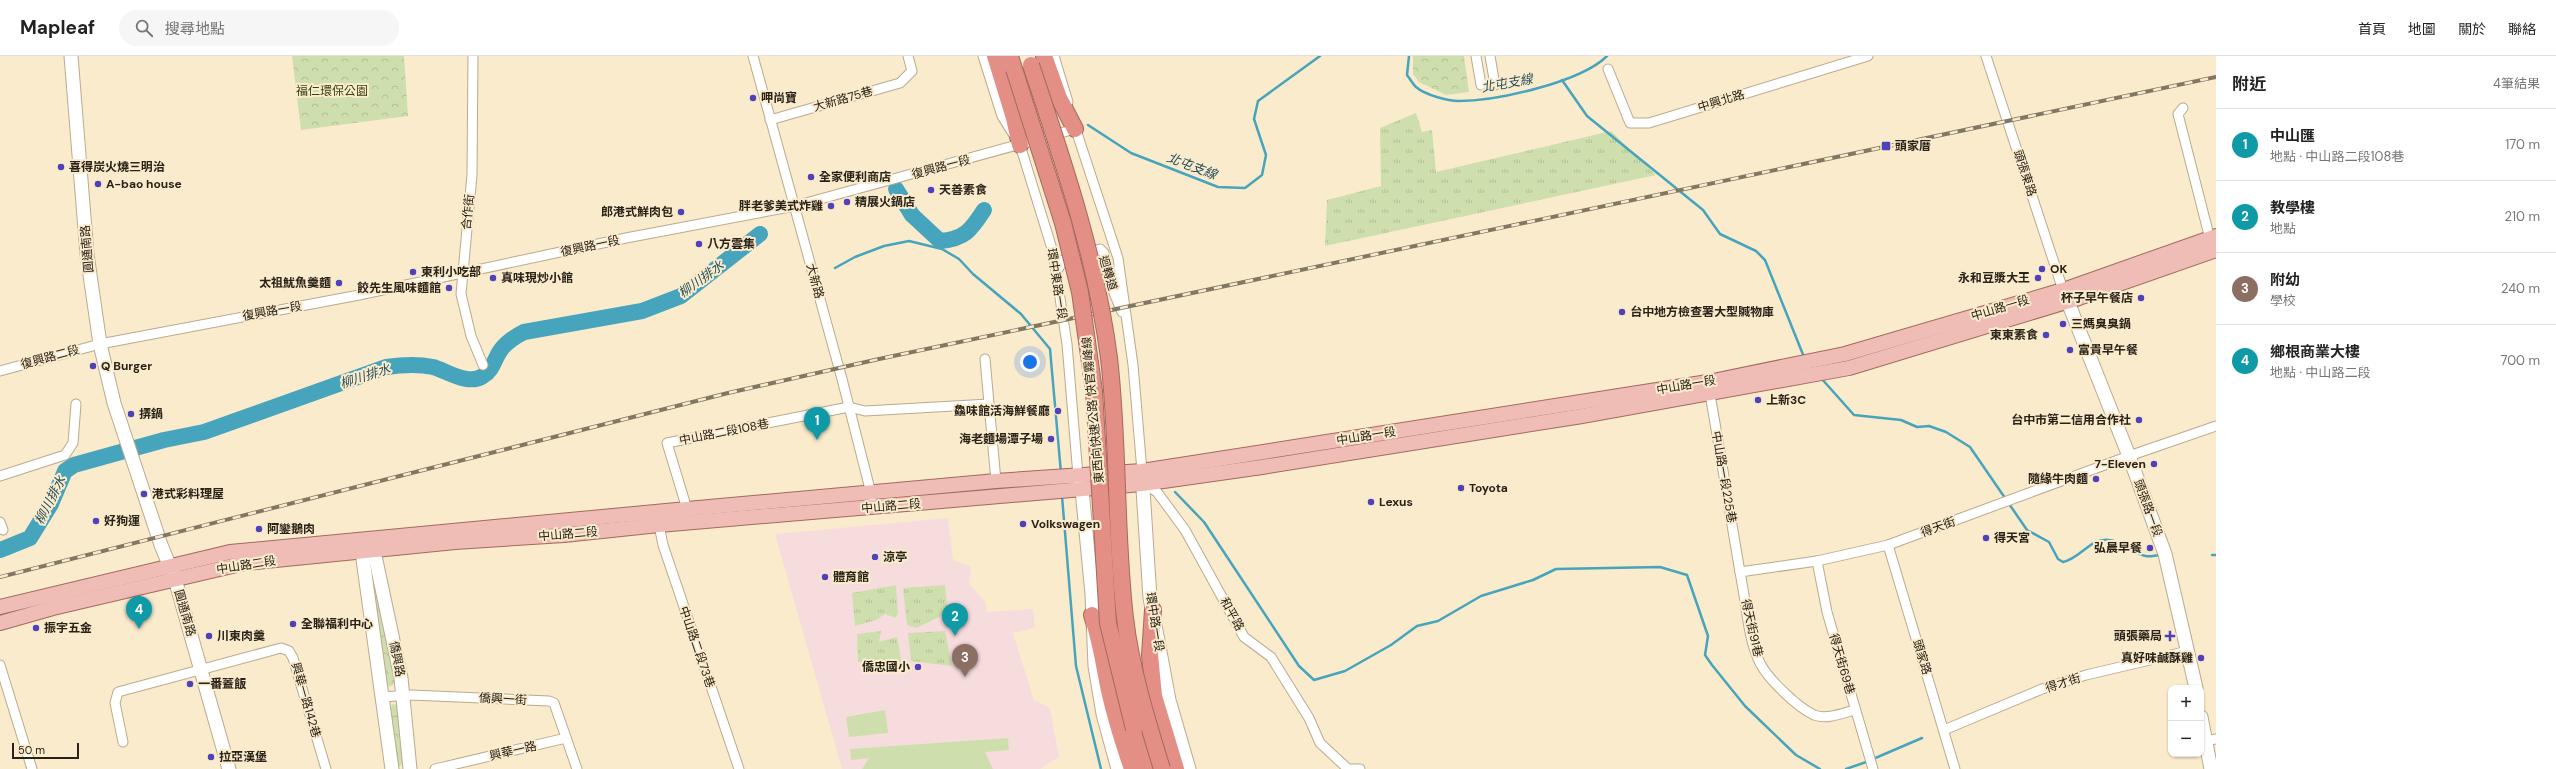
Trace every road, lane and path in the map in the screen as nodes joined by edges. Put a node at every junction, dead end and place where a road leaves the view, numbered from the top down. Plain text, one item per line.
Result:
1 (71, 56) edge
2 (474, 56) edge
3 (752, 56) edge
4 (908, 56) edge
5 (983, 56) edge
6 (995, 56) edge
7 (1010, 56) edge
8 (1028, 56) edge
9 (1044, 56) edge
10 (1054, 56) edge
11 (1476, 56) edge
12 (1490, 56) edge
13 (1868, 56) edge
14 (1986, 56) edge
15 (1608, 69) dead end
16 (1481, 85) dead end
17 (1495, 85) dead end
18 (2183, 108) dead end
19 (770, 120) junction
20 (1076, 129) junction
21 (1020, 146) junction
22 (795, 206) junction
23 (2214, 242) edge
24 (1057, 272) junction
25 (462, 273) junction
26 (2065, 296) junction
27 (1127, 324) junction
28 (100, 344) junction
29 (985, 359) dead end
30 (483, 365) dead end
31 (0, 371) edge
32 (1709, 387) junction
33 (76, 404) dead end
34 (989, 404) junction
35 (848, 407) junction
36 (2216, 426) edge
37 (2129, 456) junction
38 (0, 476) edge
39 (1078, 476) junction
40 (1142, 478) junction
41 (996, 481) junction
42 (1082, 490) junction
43 (871, 493) junction
44 (873, 507) junction
45 (687, 509) junction
46 (658, 525) junction
47 (1888, 545) junction
48 (368, 551) junction
49 (1817, 561) junction
50 (169, 566) junction
51 (1740, 572) junction
52 (175, 579) junction
53 (0, 607) edge
54 (1152, 610) junction
55 (1092, 615) junction
56 (0, 623) edge
57 (2188, 651) junction
58 (0, 665) edge
59 (201, 668) junction
60 (2195, 685) edge
61 (403, 695) junction
62 (382, 697) junction
63 (1855, 710) junction
64 (2203, 721) edge
65 (1944, 730) junction
66 (566, 738) junction
67 (2211, 740) edge
68 (124, 742) dead end
69 (1873, 767) edge
70 (32, 769) edge
71 (229, 769) edge
72 (326, 769) edge
73 (392, 769) edge
74 (410, 769) edge
75 (435, 769) edge
76 (577, 769) edge
77 (739, 769) edge
78 (1118, 769) edge
79 (1132, 769) edge
80 (1146, 769) edge
81 (1162, 769) edge
82 (1176, 769) edge
83 (1189, 769) edge
84 (1360, 769) edge
85 (1955, 769) edge
86 (2211, 769) edge

1 - 28 street, 圓通南路
2 - 25 street, 合作街
3 - 19 street, 大新路
4 - 19 street, 大新路75巷
5 - 21 street, 環中東路一段
6 - 21 highway
7 - 80 highway, 東西向快速公路 快官霧峰線, bridge
8 - 81 highway, 東西向快速公路 快官霧峰線, bridge
9 - 20 highway
10 - 20 street
11 - 16 street
12 - 17 street
13 - 15 street, 中興北路
14 - 26 street, 頭張東路
18 - 23 street
19 - 22 street, 大新路
20 - 21 street, 復興路一段
20 - 27 street
21 - 22 street, 復興路一段
21 - 24 street, 環中東路一段
22 - 25 street, 復興路一段
22 - 35 street, 大新路
23 - 26 main road, 中山路一段
24 - 27 street, 迴轉道
24 - 39 street, 環中東路一段
25 - 28 street, 復興路一段
25 - 30 street, 合作街
26 - 32 main road, 中山路一段
26 - 37 street, 頭張路一段
27 - 40 street
28 - 31 street, 復興路二段
28 - 50 street, 圓通南路
29 - 34 street
32 - 40 main road, 中山路一段
32 - 51 street, 中山路一段225巷
33 - 38 street
34 - 35 street
34 - 41 street
35 - 43 street, 大新路
35 - 45 street, 中山路二段108巷
36 - 37 street, 得天街
37 - 47 street, 得天街
37 - 57 street, 頭張路一段
39 - 40 main road, 中山路二段
39 - 41 main road, 中山路二段
39 - 42 street
40 - 42 main road, 中山路二段
40 - 54 street, 環中路一段
40 - 84 street, 和平路
41 - 43 main road, 中山路二段
42 - 44 main road, 中山路二段
42 - 55 street
43 - 44 street, 大新路
43 - 45 main road, 中山路二段
44 - 46 main road, 中山路二段
45 - 50 main road, 中山路二段
46 - 48 main road, 中山路二段
46 - 77 street, 中山路二段73巷
47 - 49 street, 得天街
47 - 65 street, 頭家路
48 - 52 main road, 中山路二段
48 - 61 street, 僑興路
48 - 62 street, 僑興路
49 - 51 street, 得天街
49 - 63 street, 得天街69巷
50 - 52 street, 圓通南路
50 - 53 main road, 中山路二段
51 - 63 street, 得天街91巷
52 - 56 main road, 中山路二段
52 - 59 street, 圓通南路
54 - 82 highway
54 - 83 street, 環中路一段
55 - 78 street
55 - 79 highway
57 - 60 street, 頭張路一段
57 - 65 street, 得才街
58 - 70 street
59 - 68 street
59 - 71 street, 圓通南路
59 - 72 street, 興華一路142巷
61 - 62 street, 僑興一街
61 - 66 street, 僑興一街
61 - 74 street, 僑興路
62 - 73 street, 僑興路
63 - 69 street, 得天街69巷
64 - 67 street
65 - 85 street, 頭家路
66 - 75 street, 興華一路
66 - 76 street, 僑興一街
67 - 86 street

